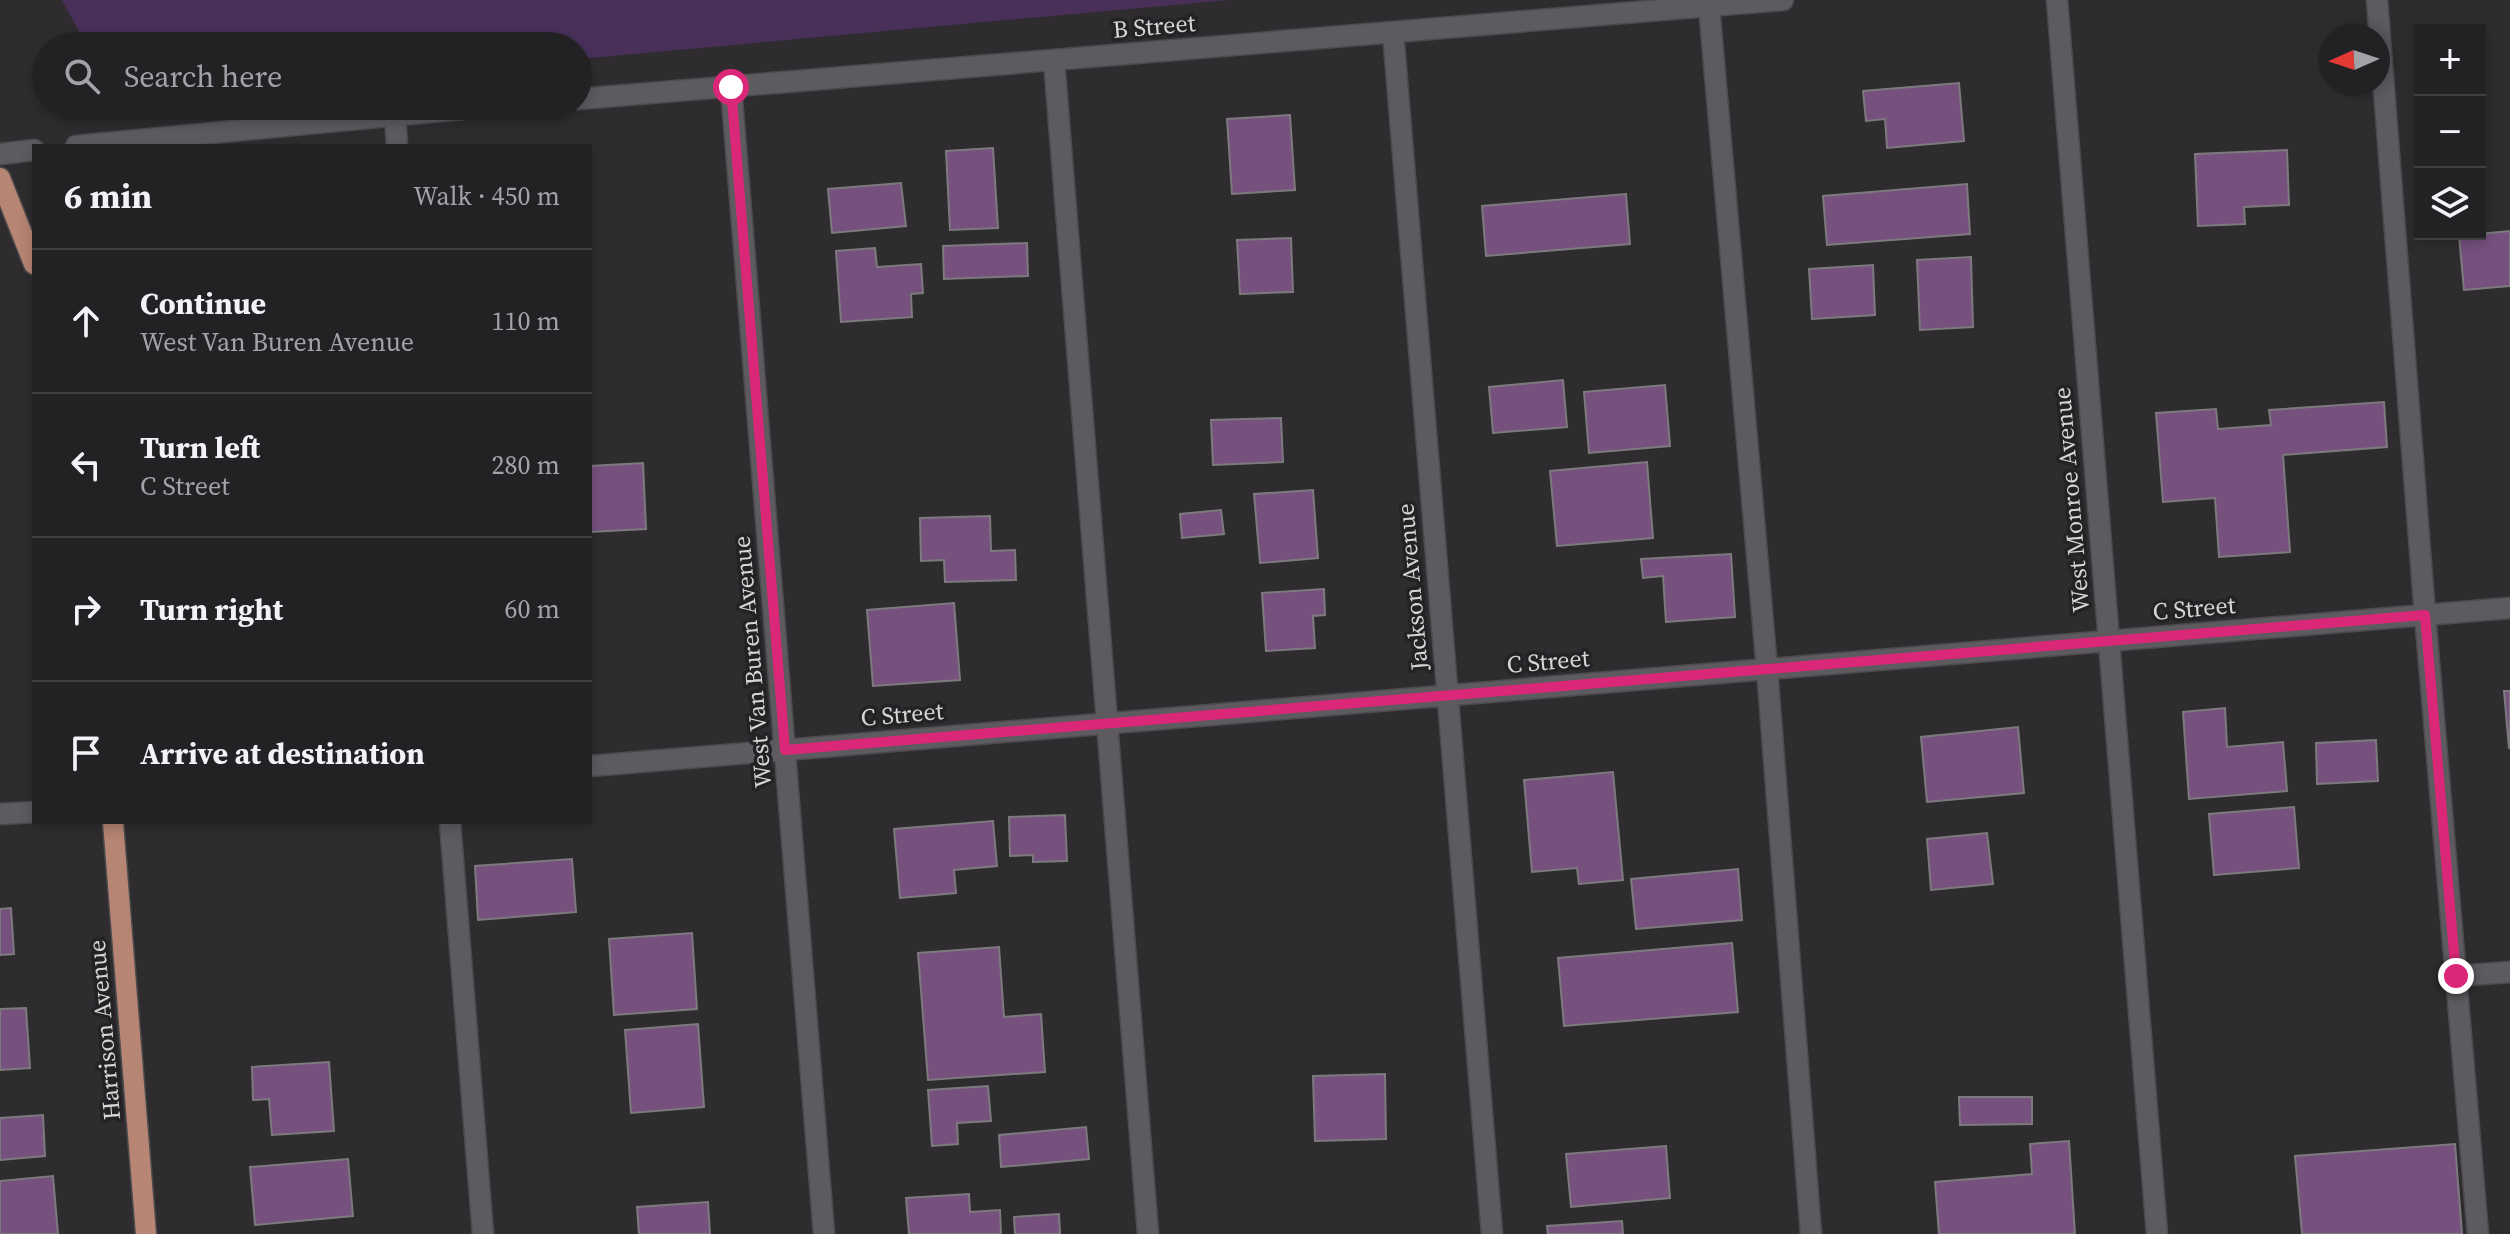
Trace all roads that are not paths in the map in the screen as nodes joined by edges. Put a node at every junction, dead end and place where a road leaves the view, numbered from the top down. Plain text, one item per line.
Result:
1 (1783, 0) edge
2 (2057, 0) edge
3 (2377, 0) edge
4 (1709, 6) junction
5 (1393, 32) junction
6 (1054, 60) junction
7 (731, 87) junction
8 (592, 98) edge
9 (335, 120) edge
10 (395, 120) edge
11 (96, 144) edge
12 (397, 144) edge
13 (32, 150) edge
14 (0, 154) edge
15 (0, 178) edge
16 (32, 259) edge
17 (2510, 608) edge
18 (2425, 615) junction
19 (2109, 641) junction
20 (1767, 669) junction
21 (1447, 695) junction
22 (1107, 724) junction
23 (785, 750) junction
24 (592, 766) edge
25 (32, 812) edge
26 (0, 814) edge
27 (113, 824) edge
28 (450, 824) edge
29 (2510, 972) edge
30 (2456, 976) junction
31 (146, 1234) edge
32 (483, 1234) edge
33 (824, 1234) edge
34 (1148, 1234) edge
35 (1492, 1234) edge
36 (1811, 1234) edge
37 (2157, 1234) edge
38 (2478, 1234) edge

1 - 4 street, B Street
2 - 19 street, West Monroe Avenue
3 - 18 street
4 - 5 street, B Street
4 - 20 street
5 - 6 street, B Street
5 - 21 street, Jackson Avenue
6 - 7 street, B Street
6 - 22 street
7 - 8 street, B Street
7 - 23 street, West Van Buren Avenue
9 - 11 street
10 - 12 street
13 - 14 street
15 - 16 main road
17 - 18 street, C Street
18 - 19 street, C Street
18 - 30 street
19 - 20 street, C Street
19 - 37 street, West Monroe Avenue
20 - 21 street, C Street
20 - 36 street
21 - 22 street, C Street
21 - 35 street, Jackson Avenue
22 - 23 street, C Street
22 - 34 street
23 - 24 street, C Street
23 - 33 street, West Van Buren Avenue
25 - 26 street
27 - 31 main road, Harrison Avenue
28 - 32 street
29 - 30 street
30 - 38 street

